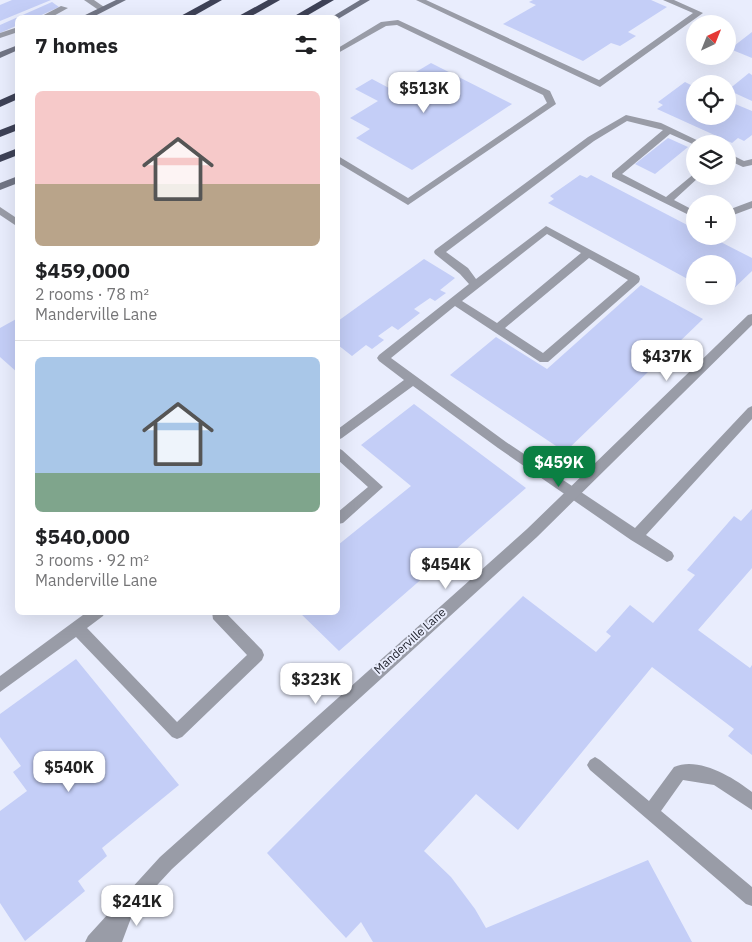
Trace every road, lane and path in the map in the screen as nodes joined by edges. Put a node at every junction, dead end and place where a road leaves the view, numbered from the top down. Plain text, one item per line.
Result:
1 (88, 0) edge
2 (122, 0) edge
3 (275, 0) edge
4 (329, 0) edge
5 (366, 0) edge
6 (420, 0) edge
7 (667, 0) edge
8 (214, 1) edge
9 (64, 8) dead end
10 (103, 8) junction
11 (49, 15) edge
12 (89, 15) edge
13 (186, 15) edge
14 (245, 15) edge
15 (301, 15) edge
16 (339, 15) edge
17 (15, 29) edge
18 (0, 36) edge
19 (15, 48) edge
20 (340, 50) edge
21 (0, 55) edge
22 (15, 96) edge
23 (0, 104) edge
24 (15, 127) edge
25 (669, 130) junction
26 (0, 134) edge
27 (686, 138) edge
28 (15, 152) edge
29 (0, 159) edge
30 (340, 160) edge
31 (736, 160) edge
32 (752, 162) edge
33 (15, 180) edge
34 (686, 184) edge
35 (0, 187) edge
36 (667, 201) junction
37 (752, 204) edge
38 (0, 210) edge
39 (686, 210) edge
40 (736, 211) edge
41 (15, 222) edge
42 (588, 252) junction
43 (475, 286) junction
44 (456, 301) junction
45 (752, 318) edge
46 (498, 328) junction
47 (412, 380) junction
48 (752, 411) edge
49 (340, 434) edge
50 (340, 455) edge
51 (573, 494) junction
52 (340, 516) edge
53 (636, 536) junction
54 (667, 556) dead end
55 (94, 615) edge
56 (220, 615) edge
57 (77, 628) junction
58 (0, 685) edge
59 (595, 765) dead end
60 (752, 802) edge
61 (651, 812) junction
62 (752, 898) edge
63 (131, 899) junction
64 (94, 942) edge
65 (113, 942) edge

1 - 10 street
2 - 10 main road
3 - 14 highway
4 - 15 highway
5 - 16 main road
6 - 7 street
8 - 13 highway
9 - 11 street
10 - 12 main road
17 - 18 street
19 - 21 main road
20 - 30 street
22 - 23 highway
24 - 26 highway
25 - 27 street
25 - 36 street
25 - 43 street
28 - 29 highway
31 - 32 street
33 - 35 main road
34 - 36 street
36 - 39 street
37 - 40 street
38 - 41 street
42 - 43 street
42 - 46 street
42 - 46 street
43 - 44 street
44 - 46 street
44 - 47 street
45 - 51 street, Manderville Lane
47 - 49 street
47 - 51 street
48 - 53 street
50 - 52 street
51 - 53 street
51 - 63 street, Manderville Lane
53 - 54 street
55 - 57 street
56 - 57 street
57 - 58 street
59 - 61 street
60 - 61 street
61 - 62 street
63 - 64 street, Manderville Lane
63 - 65 street, Manderville Lane

